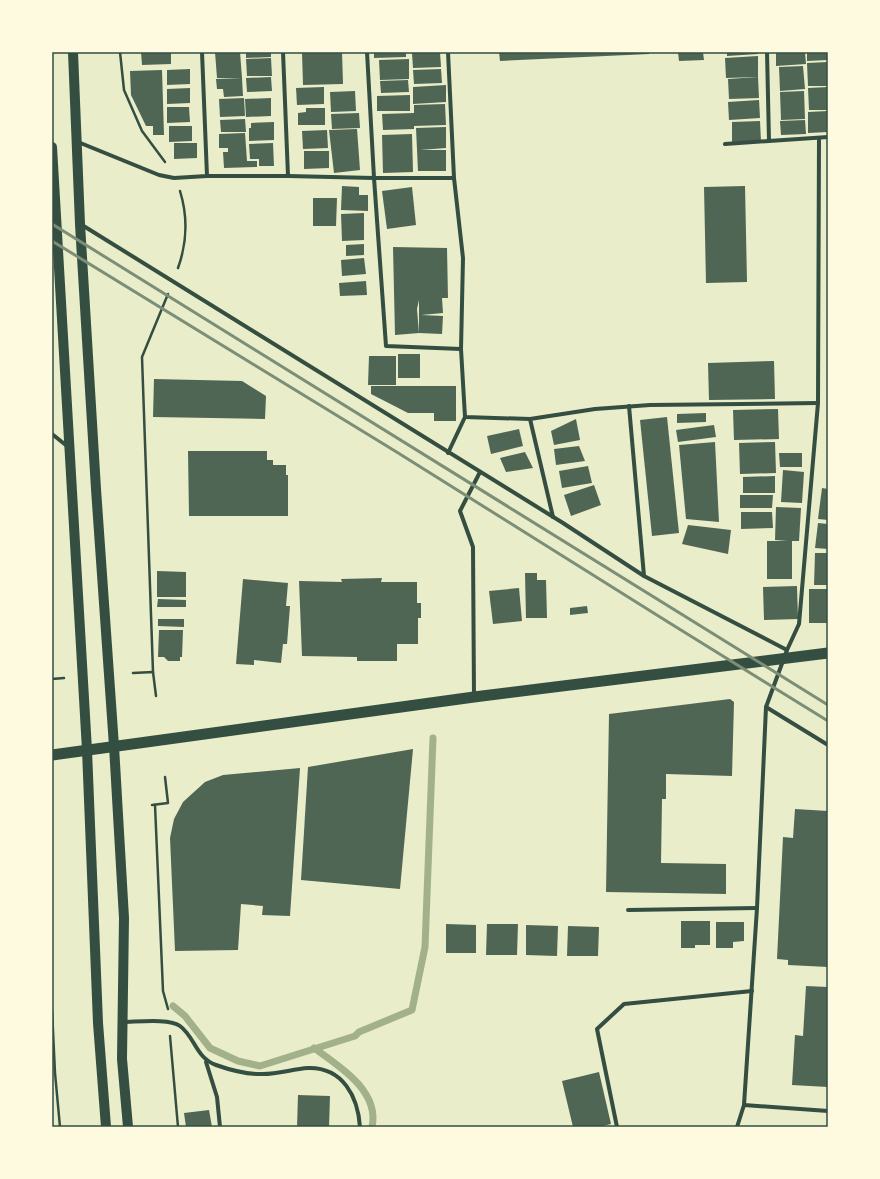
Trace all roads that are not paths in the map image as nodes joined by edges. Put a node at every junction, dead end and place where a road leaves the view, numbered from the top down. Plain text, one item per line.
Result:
1 (73, 52) edge
2 (202, 52) edge
3 (283, 52) edge
4 (367, 52) edge
5 (448, 52) edge
6 (767, 52) edge
7 (828, 137) edge
8 (819, 138) junction
9 (769, 141) junction
10 (77, 142) junction
11 (725, 144) dead end
12 (52, 147) edge
13 (207, 176) junction
14 (288, 176) junction
15 (374, 178) junction
16 (454, 178) junction
17 (80, 224) junction
18 (461, 349) junction
19 (818, 403) junction
20 (629, 406) junction
21 (465, 418) junction
22 (530, 419) junction
23 (52, 434) edge
24 (69, 448) junction
25 (448, 453) junction
26 (480, 472) junction
27 (552, 517) junction
28 (644, 576) junction
29 (828, 653) edge
30 (786, 654) junction
31 (474, 698) junction
32 (766, 707) junction
33 (828, 745) edge
34 (114, 746) junction
35 (87, 750) junction
36 (52, 755) edge
37 (757, 908) junction
38 (628, 910) dead end
39 (752, 991) junction
40 (123, 1022) junction
41 (206, 1062) junction
42 (744, 1105) junction
43 (828, 1111) edge
44 (106, 1127) edge
45 (128, 1127) edge
46 (220, 1127) edge
47 (360, 1127) edge
48 (617, 1127) edge
49 (736, 1127) edge

1 - 10 main road
2 - 13 street
3 - 14 street
4 - 15 street
5 - 16 street
6 - 9 street
7 - 8 street
8 - 9 street
8 - 19 street
9 - 11 street
10 - 13 street
10 - 17 main road
12 - 24 main road
13 - 14 street
14 - 15 street
15 - 16 street
15 - 18 street
16 - 18 street
17 - 25 street
17 - 34 main road
18 - 21 street
19 - 20 street
19 - 30 street
20 - 22 street
20 - 28 street
21 - 22 street
21 - 25 street
22 - 27 street
23 - 24 street
24 - 35 main road
25 - 26 street
26 - 27 street
26 - 31 street
27 - 28 street
28 - 30 street
29 - 30 highway
30 - 31 highway
30 - 32 street
31 - 34 highway
32 - 33 street
32 - 37 street
34 - 35 highway
34 - 40 main road
35 - 36 highway
35 - 44 main road
37 - 38 street
37 - 39 street
39 - 42 street
39 - 48 street
40 - 41 street
40 - 45 main road
41 - 46 street
41 - 47 street
42 - 43 street
42 - 49 street

